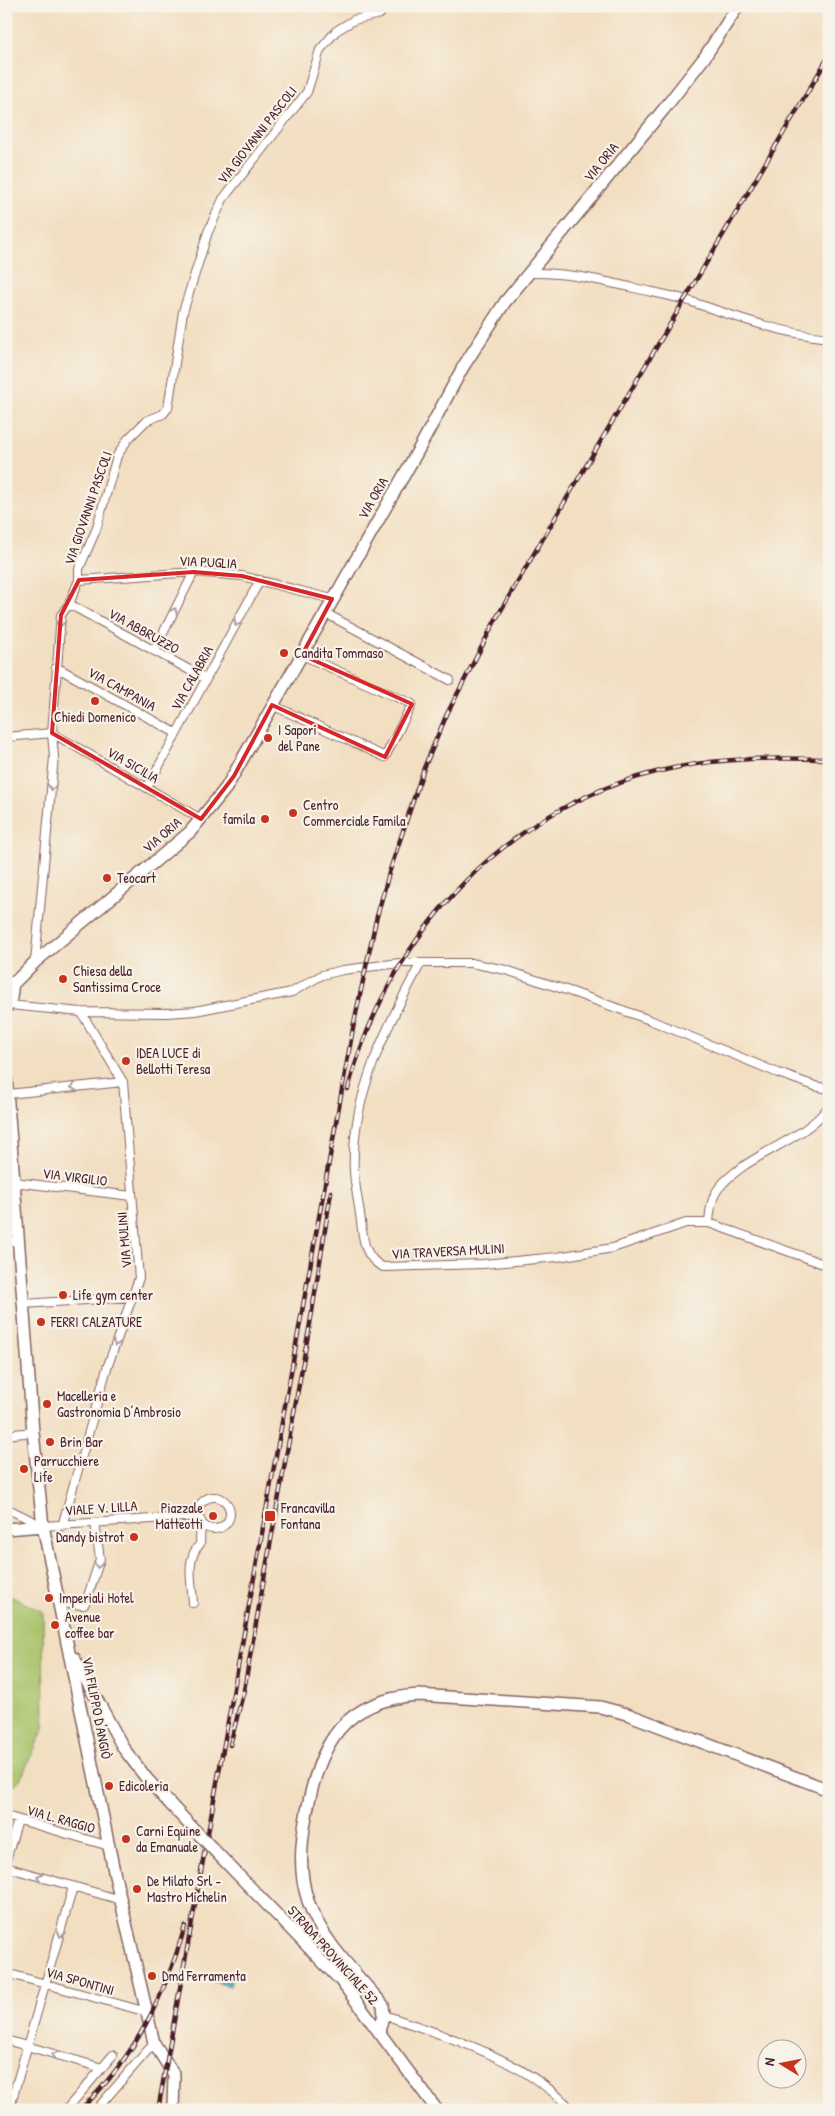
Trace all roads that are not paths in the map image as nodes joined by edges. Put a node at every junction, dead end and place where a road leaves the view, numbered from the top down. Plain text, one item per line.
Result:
1 (384, 6) edge
2 (738, 6) edge
3 (530, 273) junction
4 (829, 338) edge
5 (194, 572) junction
6 (79, 580) junction
7 (260, 580) junction
8 (332, 599) junction
9 (69, 604) junction
10 (324, 613) junction
11 (154, 651) junction
12 (302, 655) junction
13 (56, 667) junction
14 (206, 679) junction
15 (450, 680) dead end
16 (272, 706) junction
17 (52, 733) junction
18 (176, 733) junction
19 (6, 737) edge
20 (147, 788) junction
21 (201, 819) junction
22 (35, 962) junction
23 (421, 963) junction
24 (10, 987) edge
25 (7, 1006) edge
26 (81, 1012) junction
27 (6, 1077) edge
28 (123, 1082) junction
29 (829, 1089) edge
30 (8, 1094) junction
31 (829, 1106) edge
32 (14, 1182) junction
33 (132, 1196) junction
34 (709, 1223) junction
35 (6, 1239) edge
36 (19, 1243) junction
37 (829, 1266) edge
38 (133, 1297) junction
39 (23, 1304) junction
40 (33, 1432) junction
41 (6, 1434) edge
42 (6, 1508) edge
43 (200, 1519) junction
44 (95, 1523) junction
45 (43, 1526) junction
46 (62, 1526) junction
47 (6, 1529) edge
48 (60, 1603) junction
49 (193, 1603) dead end
50 (71, 1654) junction
51 (829, 1790) edge
52 (6, 1816) edge
53 (18, 1820) junction
54 (109, 1846) junction
55 (6, 1860) edge
56 (6, 1866) edge
57 (74, 1887) junction
58 (121, 1900) junction
59 (6, 1973) edge
60 (47, 1984) junction
61 (147, 2012) junction
62 (384, 2015) junction
63 (379, 2031) junction
64 (6, 2040) edge
65 (154, 2043) junction
66 (28, 2047) junction
67 (113, 2055) dead end
68 (102, 2068) junction
69 (9, 2110) edge
70 (66, 2110) edge
71 (96, 2110) edge
72 (173, 2110) edge
73 (437, 2110) edge
74 (572, 2110) edge

1 - 6 street, VIA GIOVANNI PASCOLI
2 - 3 main road, VIA ORIA
3 - 4 street
3 - 8 main road, VIA ORIA
5 - 6 street, VIA PUGLIA
5 - 7 street, VIA PUGLIA
11 -> 5 street
6 - 9 street, VIA GIOVANNI PASCOLI
7 - 8 street, VIA PUGLIA
7 -> 14 street, VIA CALABRIA
8 - 10 main road, VIA ORIA
9 - 11 street, VIA ABBRUZZO
9 -> 13 street, VIA GIOVANNI PASCOLI
10 - 12 main road, VIA ORIA
10 - 15 street
11 - 14 street, VIA ABBRUZZO
12 - 16 main road, VIA ORIA
12 - 16 street
13 - 17 street, VIA GIOVANNI PASCOLI
13 - 18 street, VIA CAMPANIA
14 - 18 street, VIA CALABRIA
16 - 21 main road, VIA ORIA
17 - 19 street
17 - 20 street, VIA SICILIA
17 -> 22 street, VIA GIOVANNI PASCOLI
18 - 20 street, VIA CALABRIA
20 - 21 street, VIA SICILIA
21 - 22 main road, VIA ORIA
22 - 24 main road, VIA ORIA
23 - 26 street
23 - 29 street
23 - 34 street, VIA TRAVERSA MULINI
24 - 25 main road
25 - 26 street
26 - 28 street, VIA MULINI
27 - 30 main road, VIA FILIPPO D'ANGIÒ
28 -> 30 street
28 - 33 street, VIA MULINI
30 - 32 main road, VIA FILIPPO D'ANGIÒ
31 - 34 street
32 - 33 street, VIA VIRGILIO
32 - 36 main road, VIA FILIPPO D'ANGIÒ
33 - 38 street, VIA MULINI
34 - 37 street, VIA TRAVERSA MULINI
35 - 36 street
36 - 39 main road, VIA FILIPPO D'ANGIÒ
38 - 39 street
38 -> 46 street, VIA MULINI
39 - 40 main road, VIA FILIPPO D'ANGIÒ
40 - 41 street
40 - 45 main road, VIA FILIPPO D'ANGIÒ
42 - 45 street
43 - 43 street
43 - 44 street, VIALE V. LILLA
43 - 49 street
44 - 46 street, VIALE V. LILLA
44 -> 48 street
45 - 46 street, VIALE V. LILLA
45 - 47 main road, VIALE V. LILLA
45 - 48 main road, VIA FILIPPO D'ANGIÒ
48 - 50 main road, VIA FILIPPO D'ANGIÒ
50 - 54 main road, VIA FILIPPO D'ANGIÒ
50 - 63 main road, STRADA PROVINCIALE 52, bridge
51 - 62 main road
52 - 53 street, VIA L. RAGGIO
53 - 54 street, VIA L. RAGGIO
53 - 55 street
54 - 58 main road, VIA FILIPPO D'ANGIÒ
57 -> 56 street
57 - 58 street
57 -> 60 street
58 - 61 main road, VIA FILIPPO D'ANGIÒ
59 - 60 street, VIA SPONTINI
60 - 61 street, VIA SPONTINI
60 - 66 street
61 - 65 main road, VIA FILIPPO D'ANGIÒ
62 - 63 main road
62 - 74 street
63 - 73 main road, STRADA PROVINCIALE 52
64 - 66 street
65 - 71 street
65 - 72 main road, VIA FILIPPO D'ANGIÒ
68 -> 66 street
66 - 69 street
67 - 68 street
68 - 70 street

